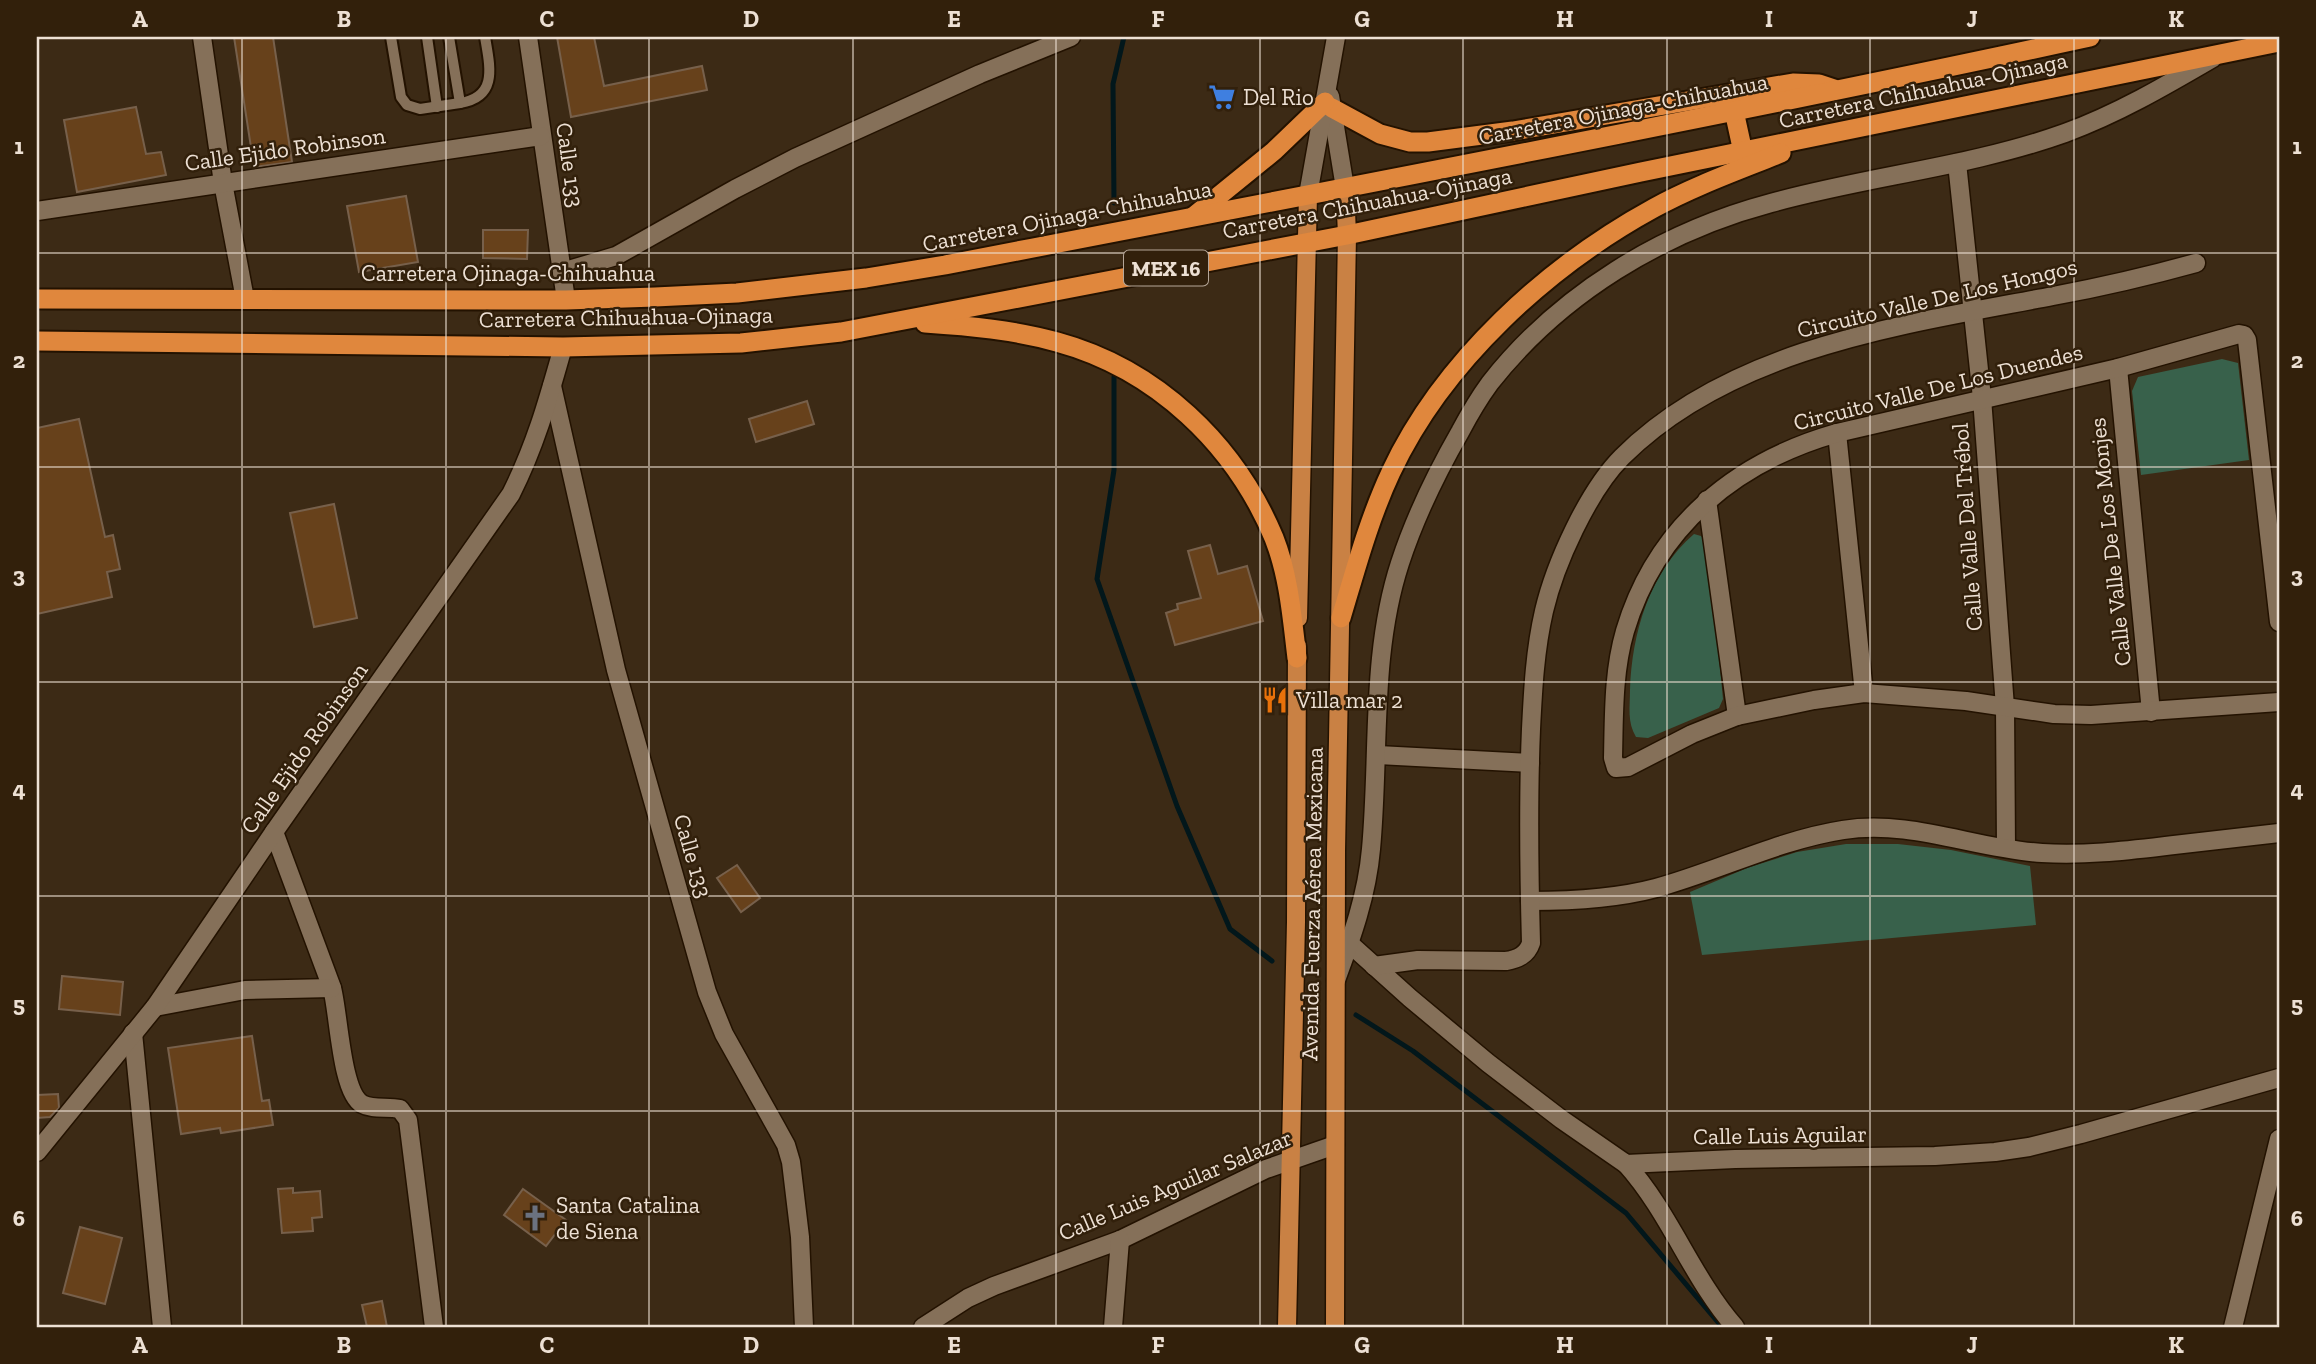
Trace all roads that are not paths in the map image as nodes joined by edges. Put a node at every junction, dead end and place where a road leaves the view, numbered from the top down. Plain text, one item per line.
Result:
1 (202, 37) edge
2 (391, 37) edge
3 (427, 37) edge
4 (449, 37) edge
5 (485, 37) edge
6 (528, 37) edge
7 (1071, 37) edge
8 (1336, 37) edge
9 (2090, 37) edge
10 (2279, 41) edge
11 (1037, 43) edge
12 (2221, 52) junction
13 (1838, 90) junction
14 (1328, 99) junction
15 (460, 103) junction
16 (437, 107) junction
17 (1734, 111) junction
18 (541, 136) junction
19 (1822, 136) junction
20 (1743, 152) junction
21 (1957, 163) junction
22 (223, 183) junction
23 (1345, 188) junction
24 (1308, 195) junction
25 (37, 211) edge
26 (1192, 217) junction
27 (1347, 235) junction
28 (1308, 241) junction
29 (2196, 263) dead end
30 (562, 272) junction
31 (37, 299) edge
32 (245, 299) junction
33 (566, 300) junction
34 (1972, 311) junction
35 (897, 322) junction
36 (37, 341) edge
37 (563, 347) junction
38 (2118, 368) junction
39 (552, 386) junction
40 (1982, 398) junction
41 (1837, 433) junction
42 (1707, 500) junction
43 (1341, 618) junction
44 (2279, 622) edge
45 (1297, 658) junction
46 (1864, 694) junction
47 (2279, 702) edge
48 (2006, 707) junction
49 (2151, 712) junction
50 (1737, 716) junction
51 (1378, 755) junction
52 (1530, 762) junction
53 (274, 832) junction
54 (2279, 833) edge
55 (2006, 847) junction
56 (1530, 901) junction
57 (1350, 944) junction
58 (1374, 966) junction
59 (1335, 984) junction
60 (332, 988) junction
61 (155, 1007) junction
62 (133, 1033) junction
63 (2279, 1078) edge
64 (2279, 1139) edge
65 (1335, 1145) junction
66 (37, 1152) edge
67 (1292, 1161) junction
68 (1626, 1164) junction
69 (1121, 1240) junction
70 (162, 1327) edge
71 (434, 1327) edge
72 (804, 1327) edge
73 (923, 1327) edge
74 (1113, 1327) edge
75 (1287, 1327) edge
76 (1335, 1327) edge
77 (1735, 1327) edge
78 (2233, 1327) edge

1 - 22 street
2 - 16 lane
3 - 16 lane
4 - 15 lane
5 - 15 lane
6 - 18 street, Calle 133
7 - 11 street
8 - 14 street
9 - 13 highway, Carretera Ojinaga-Chihuahua / MEX 16
10 - 12 highway, Carretera Chihuahua-Ojinaga / MEX 16
11 - 30 street
12 - 19 highway, Carretera Chihuahua-Ojinaga / MEX 16
12 - 21 street
13 - 14 highway
13 - 17 highway, Carretera Ojinaga-Chihuahua / MEX 16
14 - 23 street
14 - 24 street
14 - 26 highway
15 - 16 lane
17 - 20 highway
17 - 23 highway, Carretera Ojinaga-Chihuahua / MEX 16
18 - 22 street, Calle Ejido Robinson
18 - 30 street, Calle 133
19 - 20 highway, Carretera Chihuahua-Ojinaga / MEX 16
19 - 43 highway
20 - 27 highway, Carretera Chihuahua-Ojinaga / MEX 16
21 - 34 street, Calle Valle Del Trébol
21 - 51 street
22 - 25 street, Calle Ejido Robinson
22 - 32 street
23 - 24 highway, Carretera Ojinaga-Chihuahua / MEX 16
23 - 27 main road, Avenida Fuerza Aérea Mexicana
24 - 26 highway, Carretera Ojinaga-Chihuahua / MEX 16
24 - 28 main road, Avenida Fuerza Aérea Mexicana
26 - 33 highway, Carretera Ojinaga-Chihuahua / MEX 16
27 - 28 highway, Carretera Chihuahua-Ojinaga / MEX 16
27 - 43 main road, Avenida Fuerza Aérea Mexicana
28 - 35 highway, Carretera Chihuahua-Ojinaga / MEX 16
28 - 45 main road, Avenida Fuerza Aérea Mexicana
29 - 34 street, Circuito Valle De Los Hongos
30 - 33 street, Calle 133
31 - 32 highway, Carretera Ojinaga-Chihuahua / MEX 16
32 - 33 highway, Carretera Ojinaga-Chihuahua / MEX 16
34 - 40 street, Calle Valle Del Trébol
34 - 52 street, Circuito Valle De Los Hongos
35 - 37 highway, Carretera Chihuahua-Ojinaga / MEX 16
35 - 45 highway
36 - 37 highway, Carretera Chihuahua-Ojinaga / MEX 16
37 - 39 street, Calle Ejido Robinson
38 - 40 street, Circuito Valle De Los Duendes
38 - 44 street, Circuito Valle De Los Duendes
38 - 49 street, Calle Valle De Los Monjes
39 - 53 street, Calle Ejido Robinson
39 - 72 street, Calle 133
40 - 41 street, Circuito Valle De Los Duendes
40 - 48 street, Calle Valle Del Trébol
41 - 42 street, Circuito Valle De Los Duendes
41 - 46 street
42 - 50 street
42 - 50 street, Circuito Valle De Los Duendes
43 - 59 main road, Avenida Fuerza Aérea Mexicana
45 - 67 main road, Avenida Fuerza Aérea Mexicana
46 - 48 street, Circuito Valle De Los Duendes
46 - 50 street, Circuito Valle De Los Duendes
47 - 49 street, Circuito Valle De Los Duendes
48 - 49 street, Circuito Valle De Los Duendes
48 - 55 street, Calle Valle Del Trébol
51 - 52 street
51 - 57 street
52 - 56 street, Circuito Valle De Los Hongos
53 - 60 street
53 - 61 street, Calle Ejido Robinson
54 - 55 street
55 - 56 street
56 - 58 street, Circuito Valle De Los Hongos
57 - 58 street
57 - 59 street
58 - 68 street
59 - 65 main road, Avenida Fuerza Aérea Mexicana
60 - 61 street
60 - 71 street
61 - 62 street, Calle Ejido Robinson
62 - 66 street, Calle Ejido Robinson
62 - 70 street
63 - 68 street, Calle Luis Aguilar
64 - 78 street
65 - 67 street, Calle Luis Aguilar Salazar
65 - 76 main road, Avenida Fuerza Aérea Mexicana
67 - 69 street, Calle Luis Aguilar Salazar
67 - 75 main road, Avenida Fuerza Aérea Mexicana
68 - 77 street
69 - 73 street, Calle Luis Aguilar Salazar
69 - 74 street

